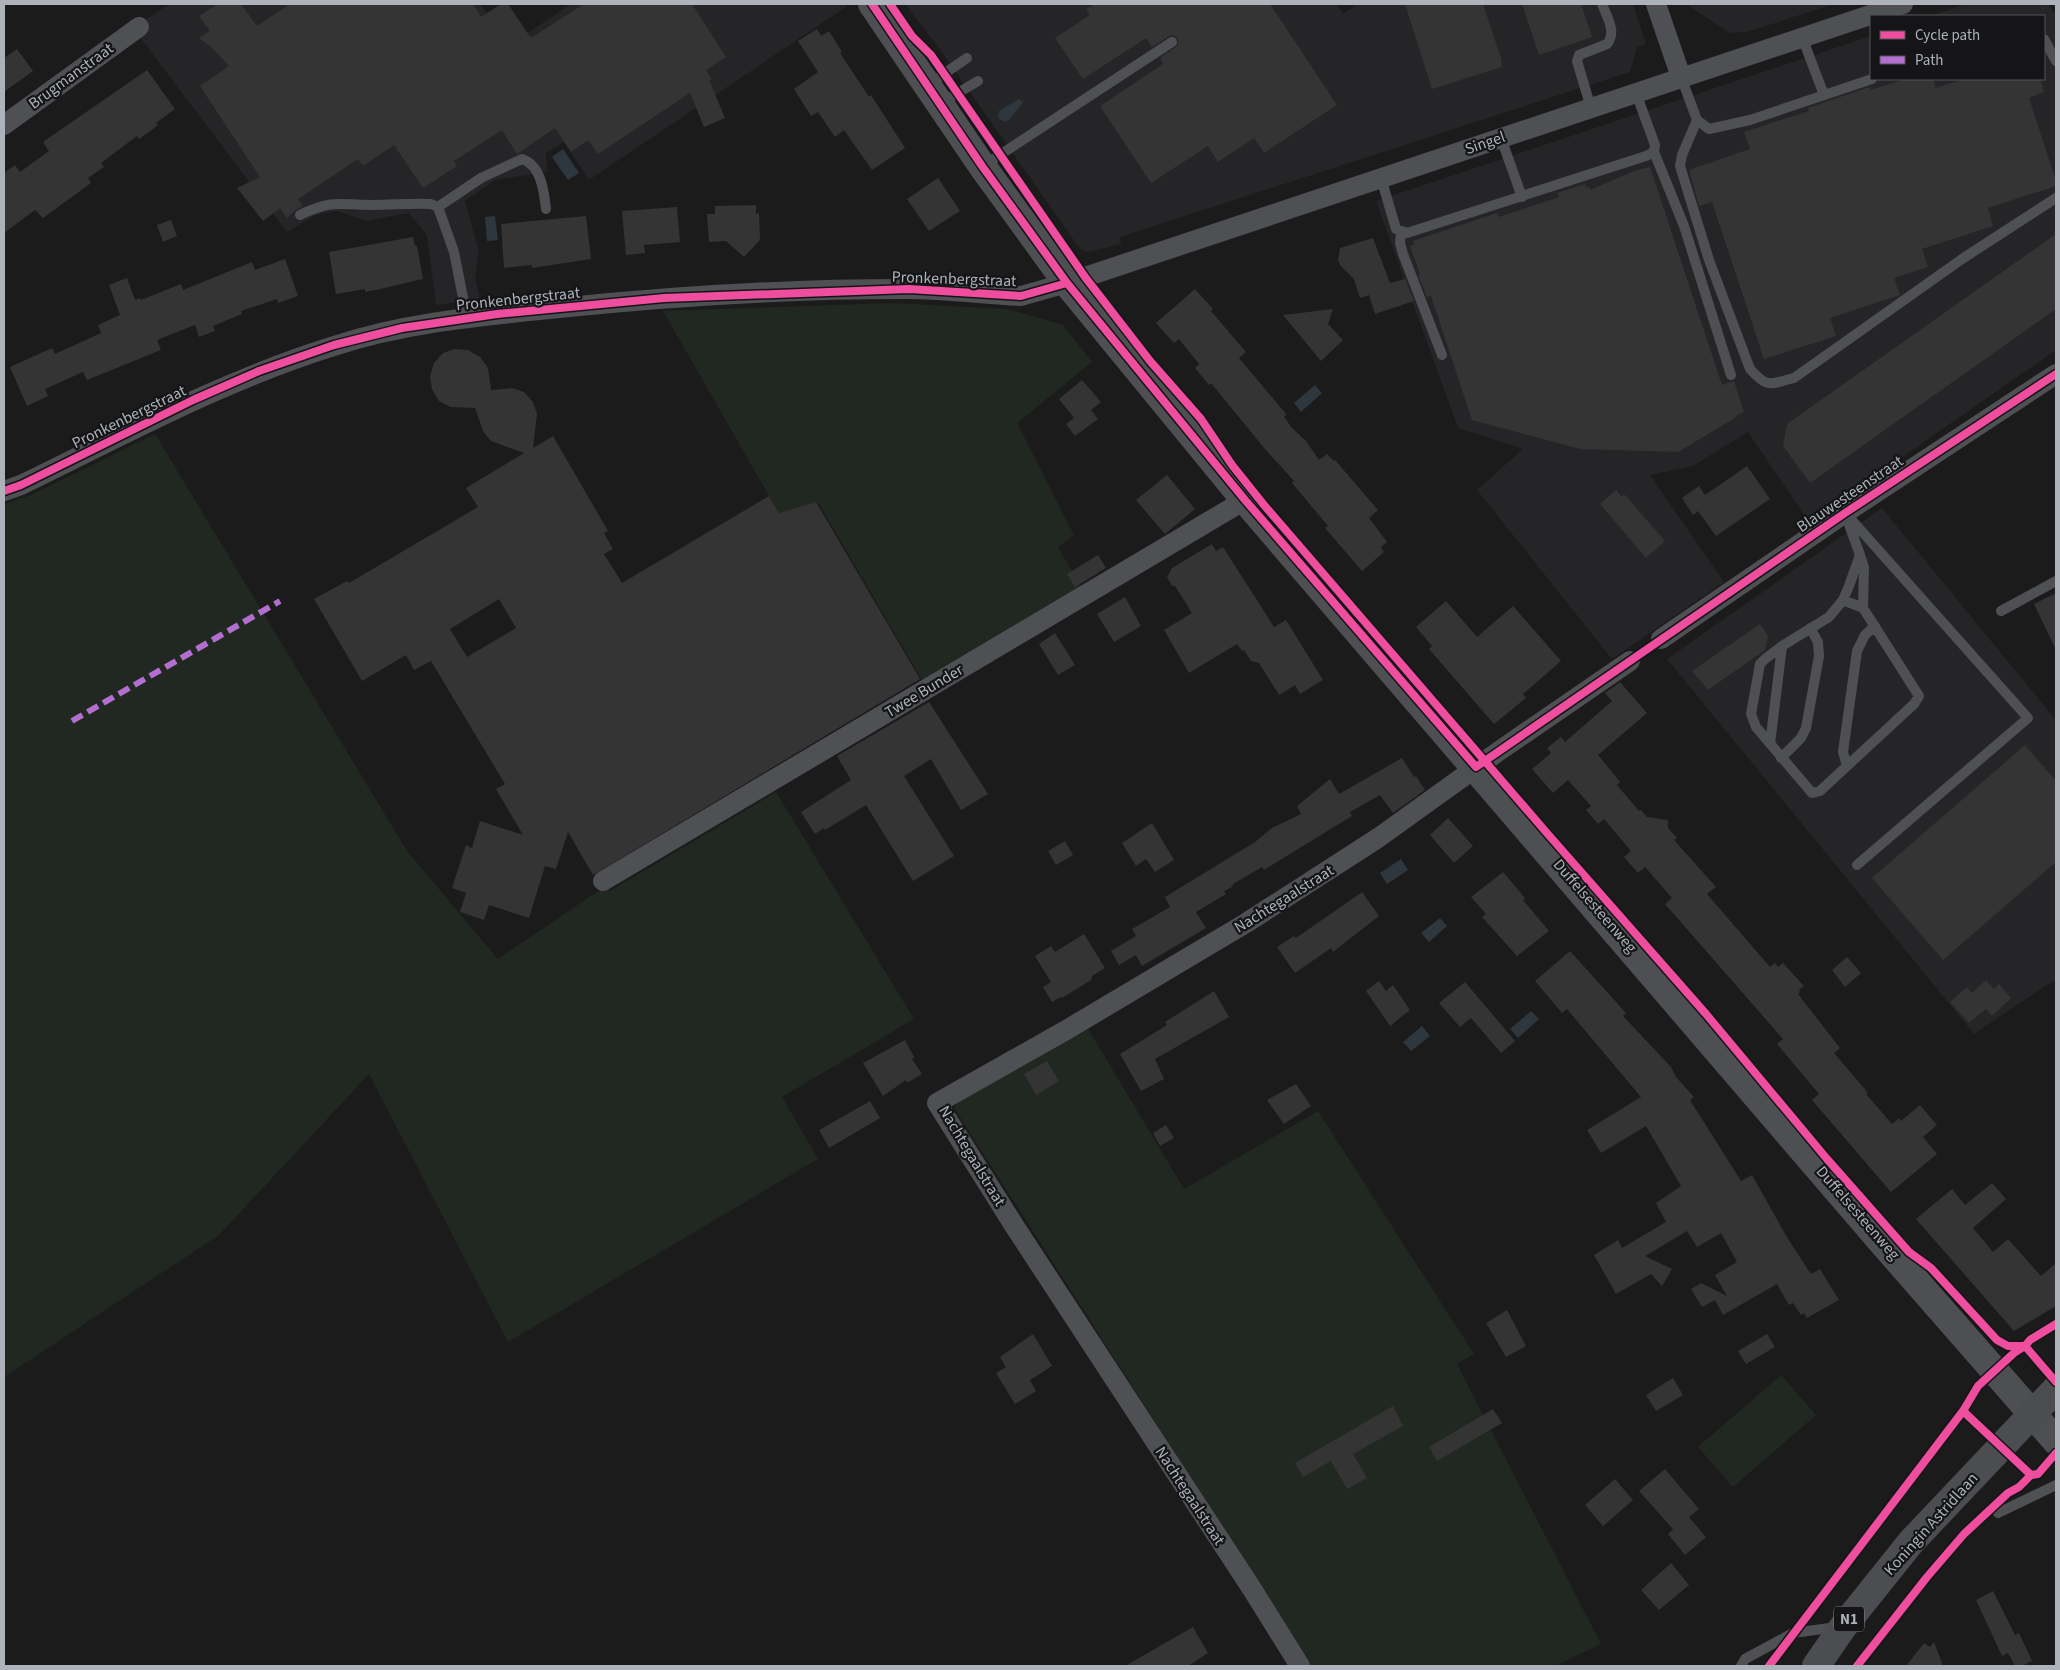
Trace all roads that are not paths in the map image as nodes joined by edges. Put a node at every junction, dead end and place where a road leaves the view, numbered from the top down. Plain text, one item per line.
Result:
1 (872, 4) edge
2 (1602, 4) edge
3 (1656, 4) edge
4 (1903, 4) edge
5 (138, 28) dead end
6 (1802, 37) junction
7 (2045, 41) edge
8 (1172, 42) dead end
9 (967, 58) dead end
10 (2056, 61) edge
11 (1681, 78) junction
12 (978, 80) dead end
13 (1870, 80) edge
14 (1636, 93) junction
15 (934, 94) junction
16 (1824, 95) junction
17 (1591, 108) junction
18 (1698, 120) junction
19 (4, 125) edge
20 (1501, 138) junction
21 (1654, 152) junction
22 (982, 166) junction
23 (1381, 178) junction
24 (1522, 197) junction
25 (2056, 198) edge
26 (438, 207) junction
27 (546, 209) dead end
28 (300, 215) dead end
29 (1401, 232) junction
30 (1067, 283) junction
31 (467, 318) junction
32 (1442, 355) dead end
33 (2056, 374) edge
34 (1731, 375) dead end
35 (4, 491) edge
36 (1245, 500) junction
37 (1845, 513) junction
38 (1860, 554) junction
39 (2056, 581) edge
40 (1843, 600) junction
41 (1863, 608) junction
42 (2001, 611) dead end
43 (1875, 626) junction
44 (1810, 628) junction
45 (1661, 639) dead end
46 (1782, 646) junction
47 (1630, 661) dead end
48 (1770, 744) junction
49 (1781, 758) junction
50 (1847, 766) junction
51 (1476, 767) junction
52 (1858, 865) dead end
53 (603, 881) dead end
54 (2056, 1389) edge
55 (2033, 1414) junction
56 (2056, 1441) edge
57 (2056, 1485) edge
58 (1998, 1513) dead end
59 (1843, 1627) junction
60 (1300, 1666) edge
61 (1741, 1666) edge
62 (1816, 1666) edge

1 - 15 street, Duffelsesteenweg
2 - 17 lane
3 - 11 street
4 - 6 street, Singel
5 - 19 street, Brugmanstraat
6 - 11 street, Singel
6 - 16 lane
7 - 10 lane
8 - 22 lane
9 - 15 lane
11 - 14 street, Singel
11 - 18 lane
12 - 15 lane
13 - 16 lane
14 - 17 street, Singel
14 - 21 lane
15 - 22 street, Duffelsesteenweg
16 - 18 lane
17 - 20 street, Singel
18 - 25 lane
20 - 23 street, Singel
20 - 24 lane
21 - 24 lane
21 - 34 lane
22 - 30 street, Duffelsesteenweg
23 - 29 lane
23 - 30 street, Singel
24 - 29 lane
26 - 27 lane
26 - 28 lane
26 - 31 lane
29 - 32 lane
30 - 31 street, Pronkenbergstraat
30 - 36 street, Duffelsesteenweg
31 - 35 street, Pronkenbergstraat
33 - 37 street, Blauwesteenstraat
36 - 51 street, Duffelsesteenweg
36 - 53 street, Twee Bunder
37 - 38 lane
37 - 45 street, Blauwesteenstraat
37 - 52 lane
38 - 40 lane
38 - 41 lane
39 - 42 lane
40 - 41 lane
40 - 44 lane
41 - 43 lane
43 - 50 lane
43 - 50 lane
44 - 46 lane
44 - 49 lane
46 - 48 lane
46 - 48 lane
47 - 51 street
48 - 49 lane
49 - 50 lane
51 - 55 street, Duffelsesteenweg
51 - 60 street, Nachtegaalstraat
54 - 55 main road, Koningin Astridlaan / N1
55 - 56 street, Duffelsesteenweg
55 - 59 main road, Koningin Astridlaan / N1
57 - 58 lane
59 - 61 lane
59 - 62 main road, Koningin Astridlaan / N1

